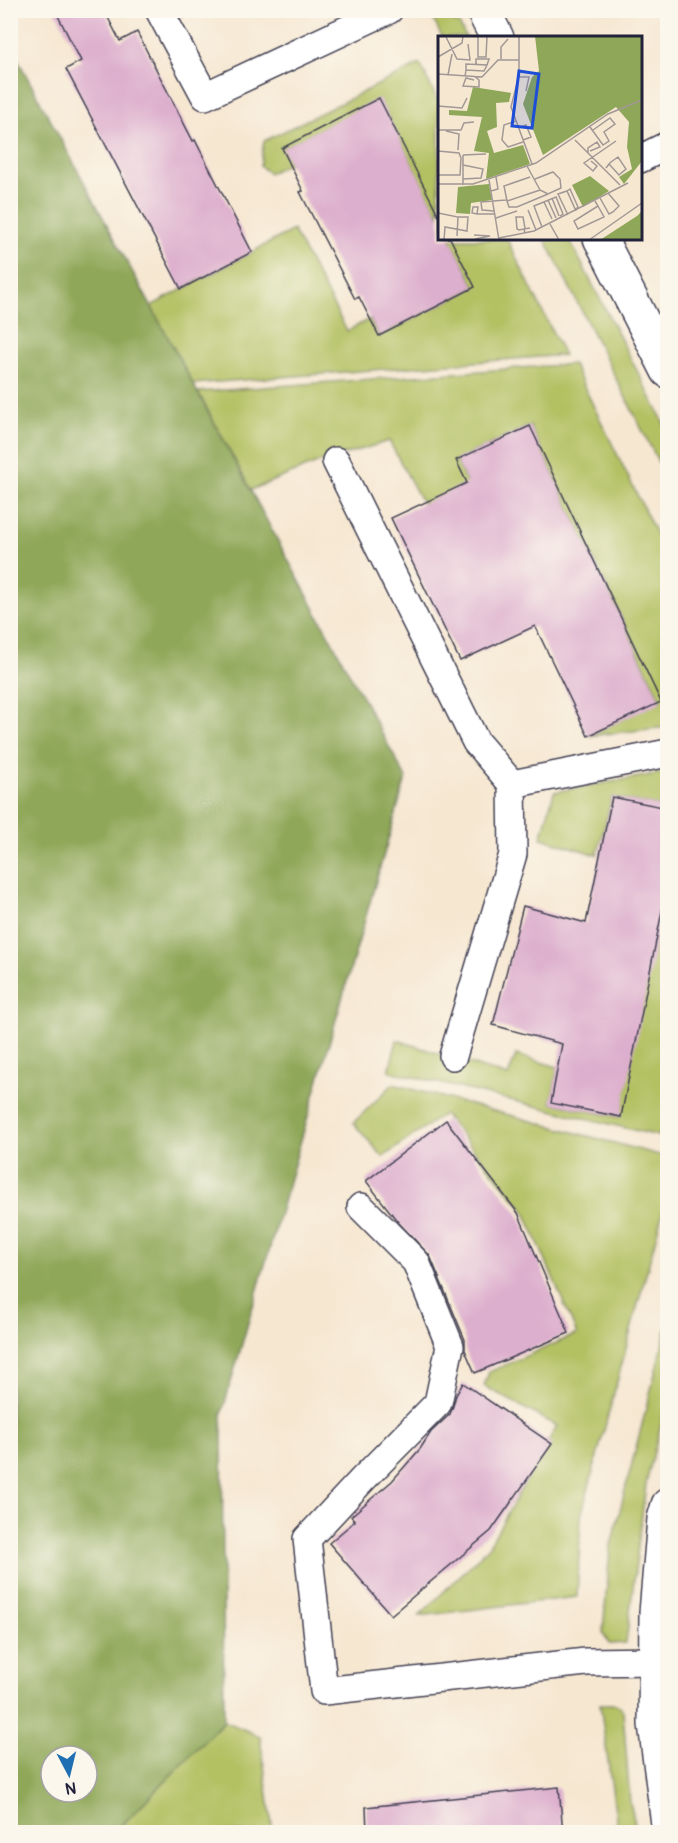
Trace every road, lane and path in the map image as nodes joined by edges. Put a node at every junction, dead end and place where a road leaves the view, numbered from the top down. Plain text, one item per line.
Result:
1 (159, 10) edge
2 (389, 10) edge
3 (483, 10) edge
4 (496, 36) edge
5 (668, 146) edge
6 (642, 158) edge
7 (601, 240) edge
8 (668, 371) edge
9 (336, 461) dead end
10 (668, 753) edge
11 (512, 784) junction
12 (453, 1056) dead end
13 (361, 1208) dead end
14 (668, 1505) edge
15 (656, 1661) junction
16 (668, 1824) edge

1 - 2 lane
3 - 4 street
5 - 6 lane
7 - 8 street
9 - 11 lane
10 - 11 lane
11 - 12 lane
13 - 15 lane
14 - 15 street
15 - 16 street

